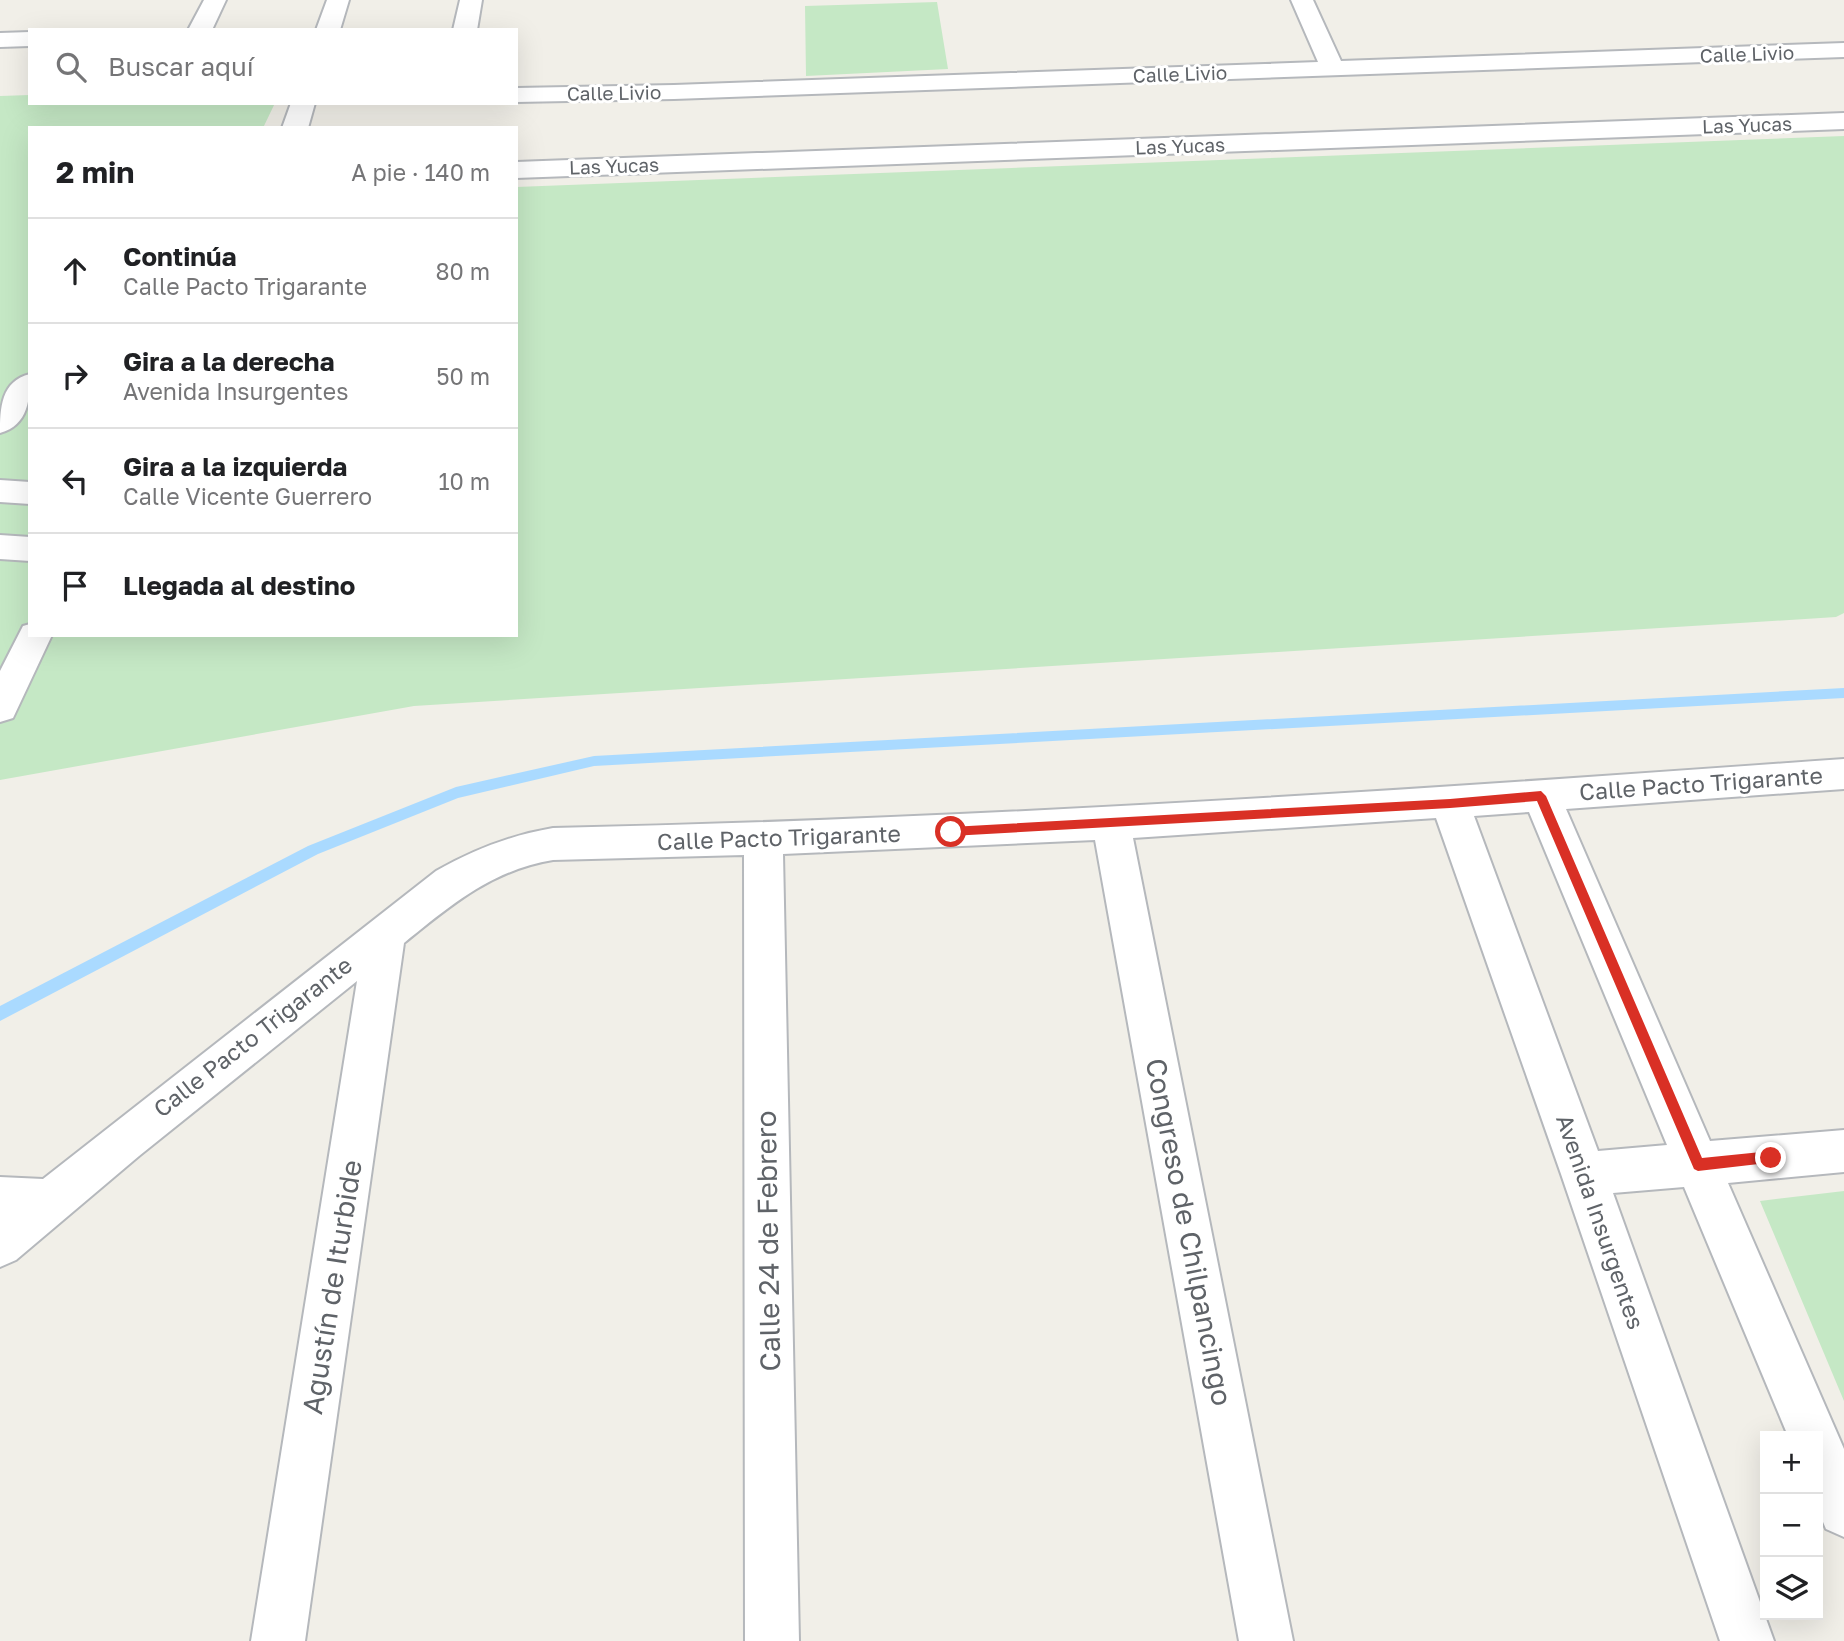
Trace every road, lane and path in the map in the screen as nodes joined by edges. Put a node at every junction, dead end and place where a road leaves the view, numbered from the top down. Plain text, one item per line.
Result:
1 (215, 0) edge
2 (338, 0) edge
3 (471, 0) edge
4 (1302, 0) edge
5 (201, 28) edge
6 (329, 28) edge
7 (465, 28) edge
8 (28, 39) edge
9 (0, 40) edge
10 (1844, 50) edge
11 (1333, 69) junction
12 (518, 95) edge
13 (302, 105) edge
14 (1844, 121) edge
15 (296, 126) edge
16 (521, 174) edge
17 (28, 386) edge
18 (2, 418) edge
19 (0, 491) edge
20 (28, 493) edge
21 (0, 547) edge
22 (28, 549) edge
23 (35, 637) edge
24 (0, 708) edge
25 (1844, 774) edge
26 (1541, 796) junction
27 (1450, 803) junction
28 (1111, 824) junction
29 (763, 841) junction
30 (386, 933) junction
31 (1844, 1151) edge
32 (1698, 1164) junction
33 (1584, 1174) junction
34 (0, 1199) edge
35 (50, 1201) junction
36 (0, 1244) edge
37 (1811, 1431) edge
38 (1823, 1460) edge
39 (1844, 1511) edge
40 (278, 1641) edge
41 (772, 1641) edge
42 (1266, 1641) edge
43 (1747, 1641) edge

1 - 5 street
2 - 6 street
3 - 7 street
4 - 11 street
8 - 9 street
10 - 11 street, Calle Livio
11 - 12 street, Calle Livio
13 - 15 street
14 - 16 street, Las Yucas
17 - 18 street
19 - 20 street
21 - 22 street
23 - 24 street
25 - 26 street, Calle Pacto Trigarante
26 - 27 street, Calle Pacto Trigarante
26 - 32 street
27 - 28 street, Calle Pacto Trigarante
27 - 33 street, Avenida Insurgentes
28 - 29 street, Calle Pacto Trigarante
28 - 42 street, Congreso de Chilpancingo
29 - 30 street, Calle Pacto Trigarante
29 - 41 street, Calle 24 de Febrero
30 - 35 street, Calle Pacto Trigarante
30 - 40 street, Agustín de Iturbide
31 - 32 street
32 - 33 street
32 - 37 street
33 - 43 street, Avenida Insurgentes
34 - 35 street
35 - 36 street, Calle Pacto Trigarante
38 - 39 street

